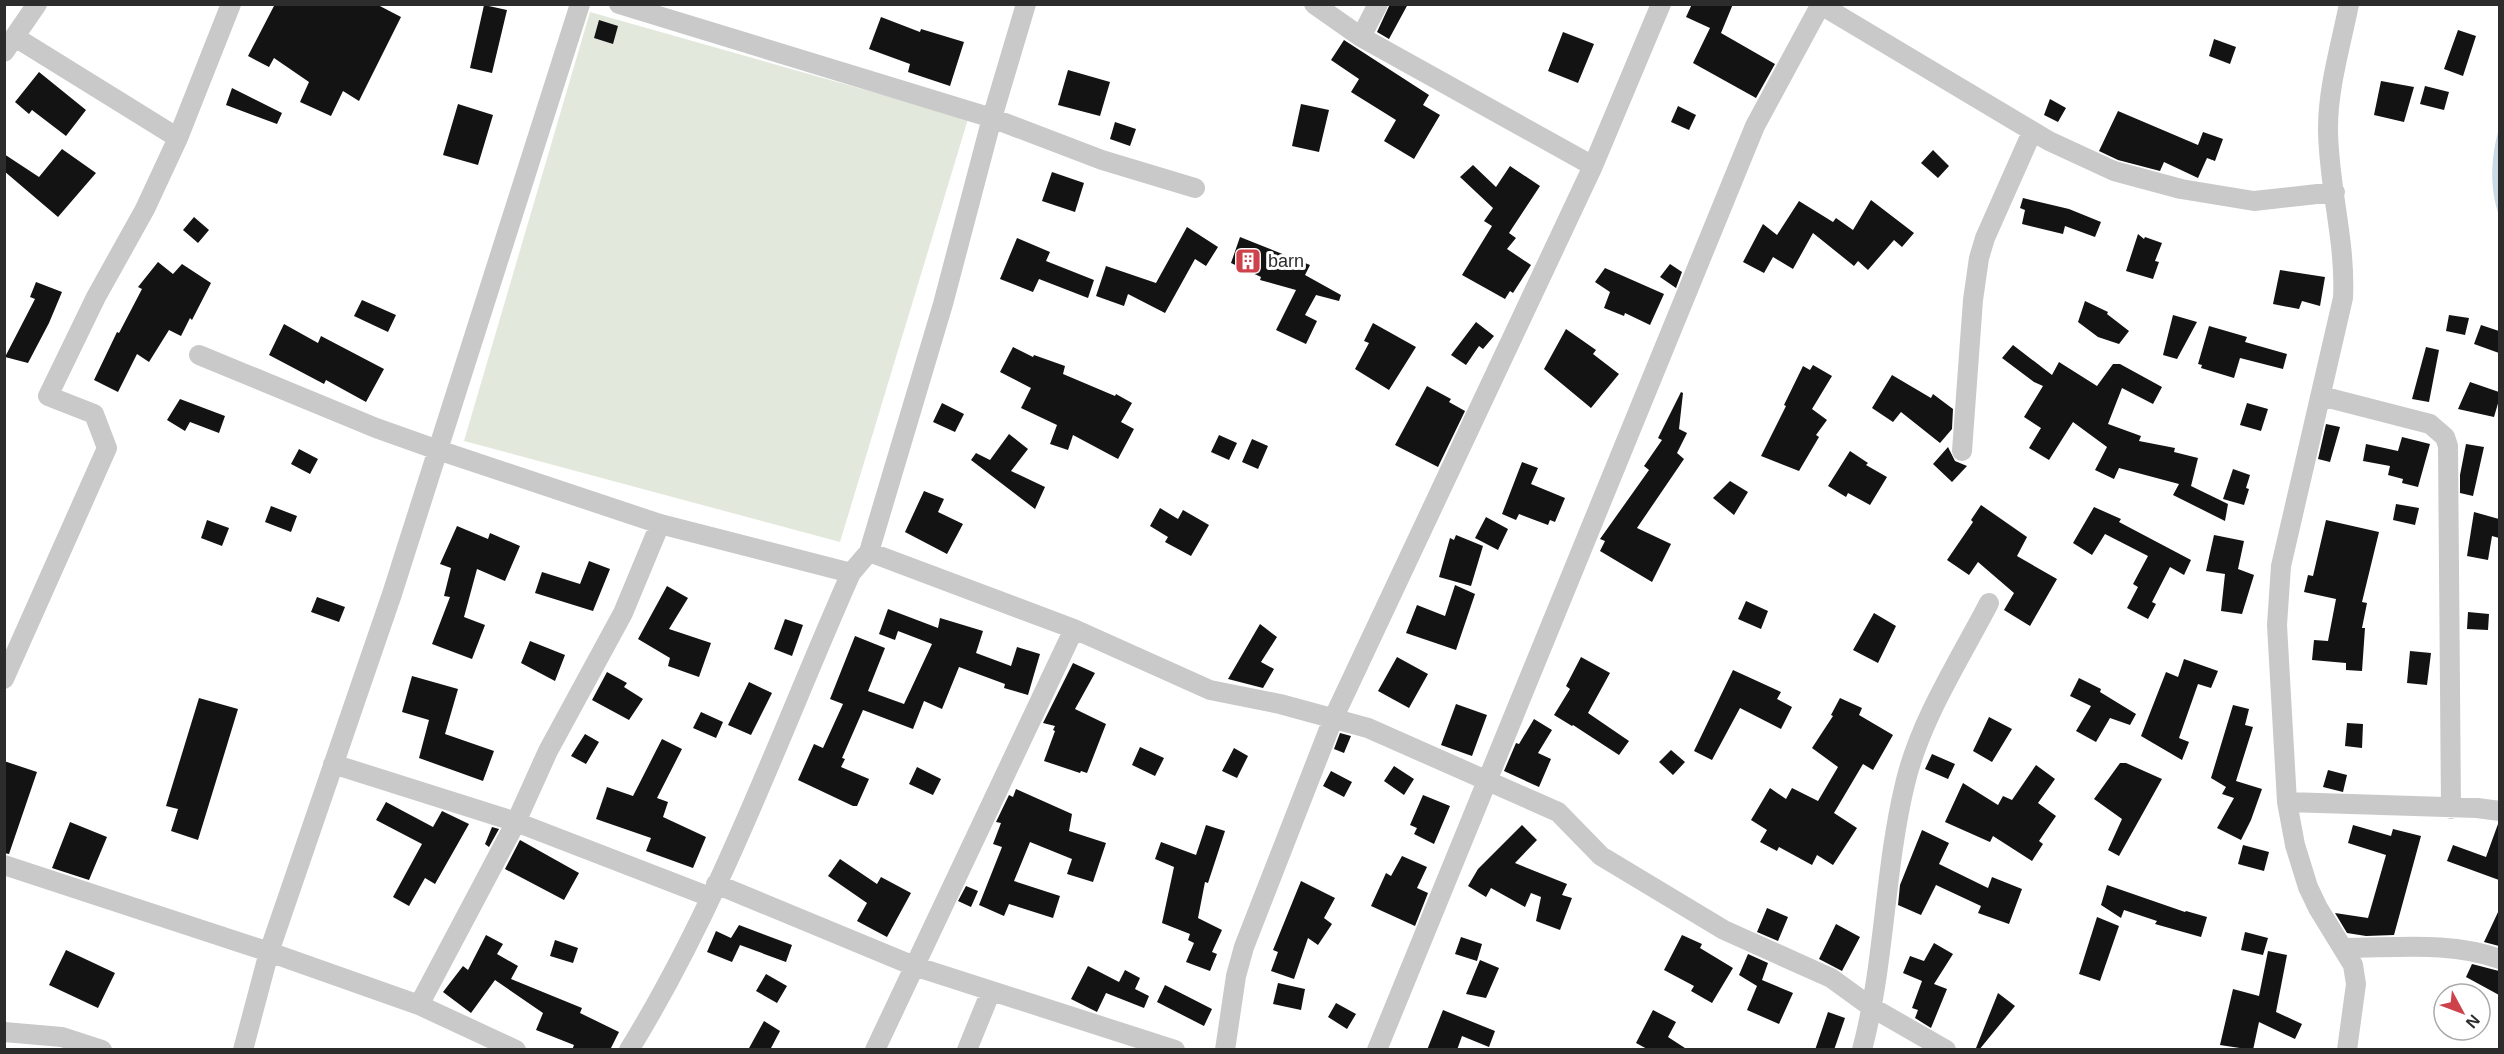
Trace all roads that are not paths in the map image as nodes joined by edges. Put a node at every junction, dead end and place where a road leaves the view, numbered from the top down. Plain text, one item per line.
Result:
1 (37, 4) edge
2 (231, 4) edge
3 (580, 4) edge
4 (619, 4) edge
5 (1026, 4) edge
6 (1314, 4) edge
7 (1378, 4) edge
8 (1661, 4) edge
9 (2349, 4) edge
10 (1821, 5) edge
11 (1362, 37) junction
12 (10, 45) edge
13 (992, 118) junction
14 (2032, 132) junction
15 (178, 138) junction
16 (1593, 166) junction
17 (1195, 188) dead end
18 (2335, 192) junction
19 (199, 355) dead end
20 (2320, 396) junction
21 (438, 450) junction
22 (1962, 451) dead end
23 (660, 525) junction
24 (869, 552) junction
25 (851, 573) junction
26 (1989, 603) dead end
27 (1074, 629) junction
28 (4, 679) edge
29 (1333, 719) junction
30 (333, 764) junction
31 (1486, 778) junction
32 (2287, 802) junction
33 (2451, 809) junction
34 (2499, 811) edge
35 (516, 822) junction
36 (4, 865) edge
37 (713, 890) junction
38 (2344, 948) junction
39 (269, 952) junction
40 (2499, 959) edge
41 (914, 966) junction
42 (991, 991) junction
43 (419, 1005) junction
44 (1871, 1007) junction
45 (4, 1032) edge
46 (1141, 1044) edge
47 (102, 1050) edge
48 (243, 1050) edge
49 (516, 1050) edge
50 (629, 1050) edge
51 (875, 1050) edge
52 (967, 1050) edge
53 (1175, 1050) edge
54 (1225, 1050) edge
55 (1377, 1050) edge
56 (1862, 1050) edge
57 (1946, 1050) edge
58 (2347, 1050) edge

1 - 12 street
2 - 15 street
3 - 21 street
4 - 13 street
5 - 13 street
6 - 11 street
7 - 11 street
8 - 16 street
9 - 18 street
10 - 14 street
10 - 31 street
11 - 16 street
12 - 15 street
13 - 17 street
13 - 24 street
14 - 18 street
14 - 22 street
15 - 28 street
16 - 29 street
18 - 20 street
19 - 21 street
20 - 32 street
20 - 33 street
21 - 23 street
21 - 30 street
23 - 25 street
23 - 35 street
24 - 25 street
24 - 27 street
25 - 37 street
26 - 44 street
27 - 29 street
27 - 41 street
29 - 31 street
29 - 54 street
30 - 35 street
30 - 39 street
31 - 44 street
31 - 55 street
32 - 33 street
32 - 38 street
33 - 34 street
35 - 37 street
35 - 43 street
36 - 39 street
37 - 41 street
37 - 50 street
38 - 40 street
38 - 58 street
39 - 43 street
39 - 48 street
41 - 42 street
41 - 51 street
42 - 46 street
42 - 52 street
43 - 49 street
44 - 56 street
44 - 57 street
45 - 47 street
46 - 53 street

